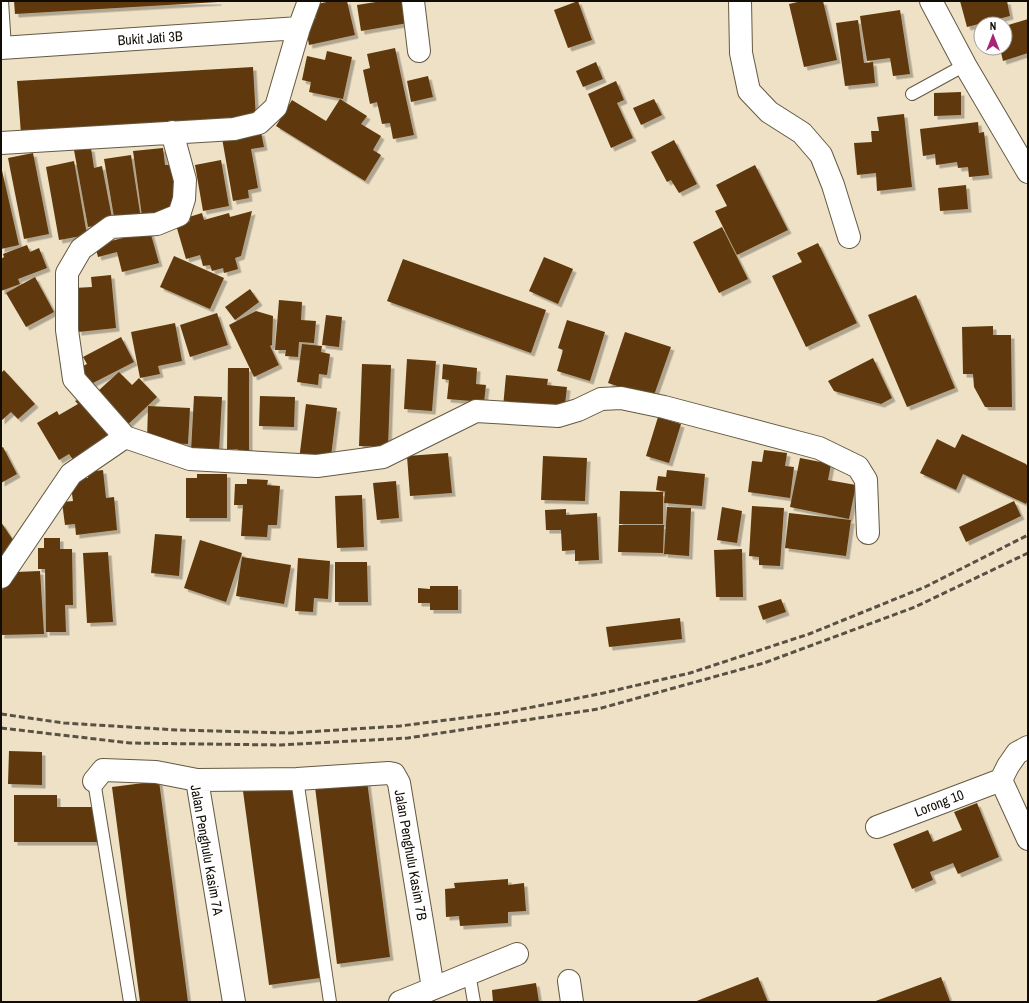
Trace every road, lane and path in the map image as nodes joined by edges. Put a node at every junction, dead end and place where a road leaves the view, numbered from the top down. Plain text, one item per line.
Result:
1 (2, 1) edge
2 (309, 1) edge
3 (413, 1) edge
4 (740, 1) edge
5 (931, 1) edge
6 (300, 28) junction
7 (3, 48) edge
8 (419, 51) dead end
9 (965, 65) junction
10 (912, 94) dead end
11 (172, 132) junction
12 (1, 143) edge
13 (1028, 172) edge
14 (849, 237) dead end
15 (125, 437) junction
16 (868, 532) dead end
17 (1, 577) edge
18 (1022, 750) edge
19 (297, 779) junction
20 (94, 780) joint
21 (197, 780) junction
22 (1002, 780) junction
23 (877, 827) dead end
24 (1028, 839) edge
25 (517, 954) dead end
26 (470, 973) junction
27 (433, 988) junction
28 (130, 1002) edge
29 (234, 1002) edge
30 (330, 1002) edge
31 (400, 1002) edge
32 (474, 1002) edge

1 - 7 lane
2 - 6 street
3 - 8 street
4 - 14 street
5 - 9 street
6 - 7 street, Bukit Jati 3B
6 - 11 street
9 - 10 lane
9 - 13 street
11 - 12 street
11 - 15 street
15 - 16 street
15 - 17 street
18 - 22 street
19 - 21 street, Jalan Penghulu Kasim 7B
19 - 27 street, Jalan Penghulu Kasim 7B
19 - 30 lane
20 - 21 street, Jalan Penghulu Kasim 7A
20 - 28 lane
21 - 29 street, Jalan Penghulu Kasim 7A
22 - 23 street, Lorong 10
22 - 24 street
25 - 26 street
26 - 27 street
26 - 32 lane
27 - 31 street

